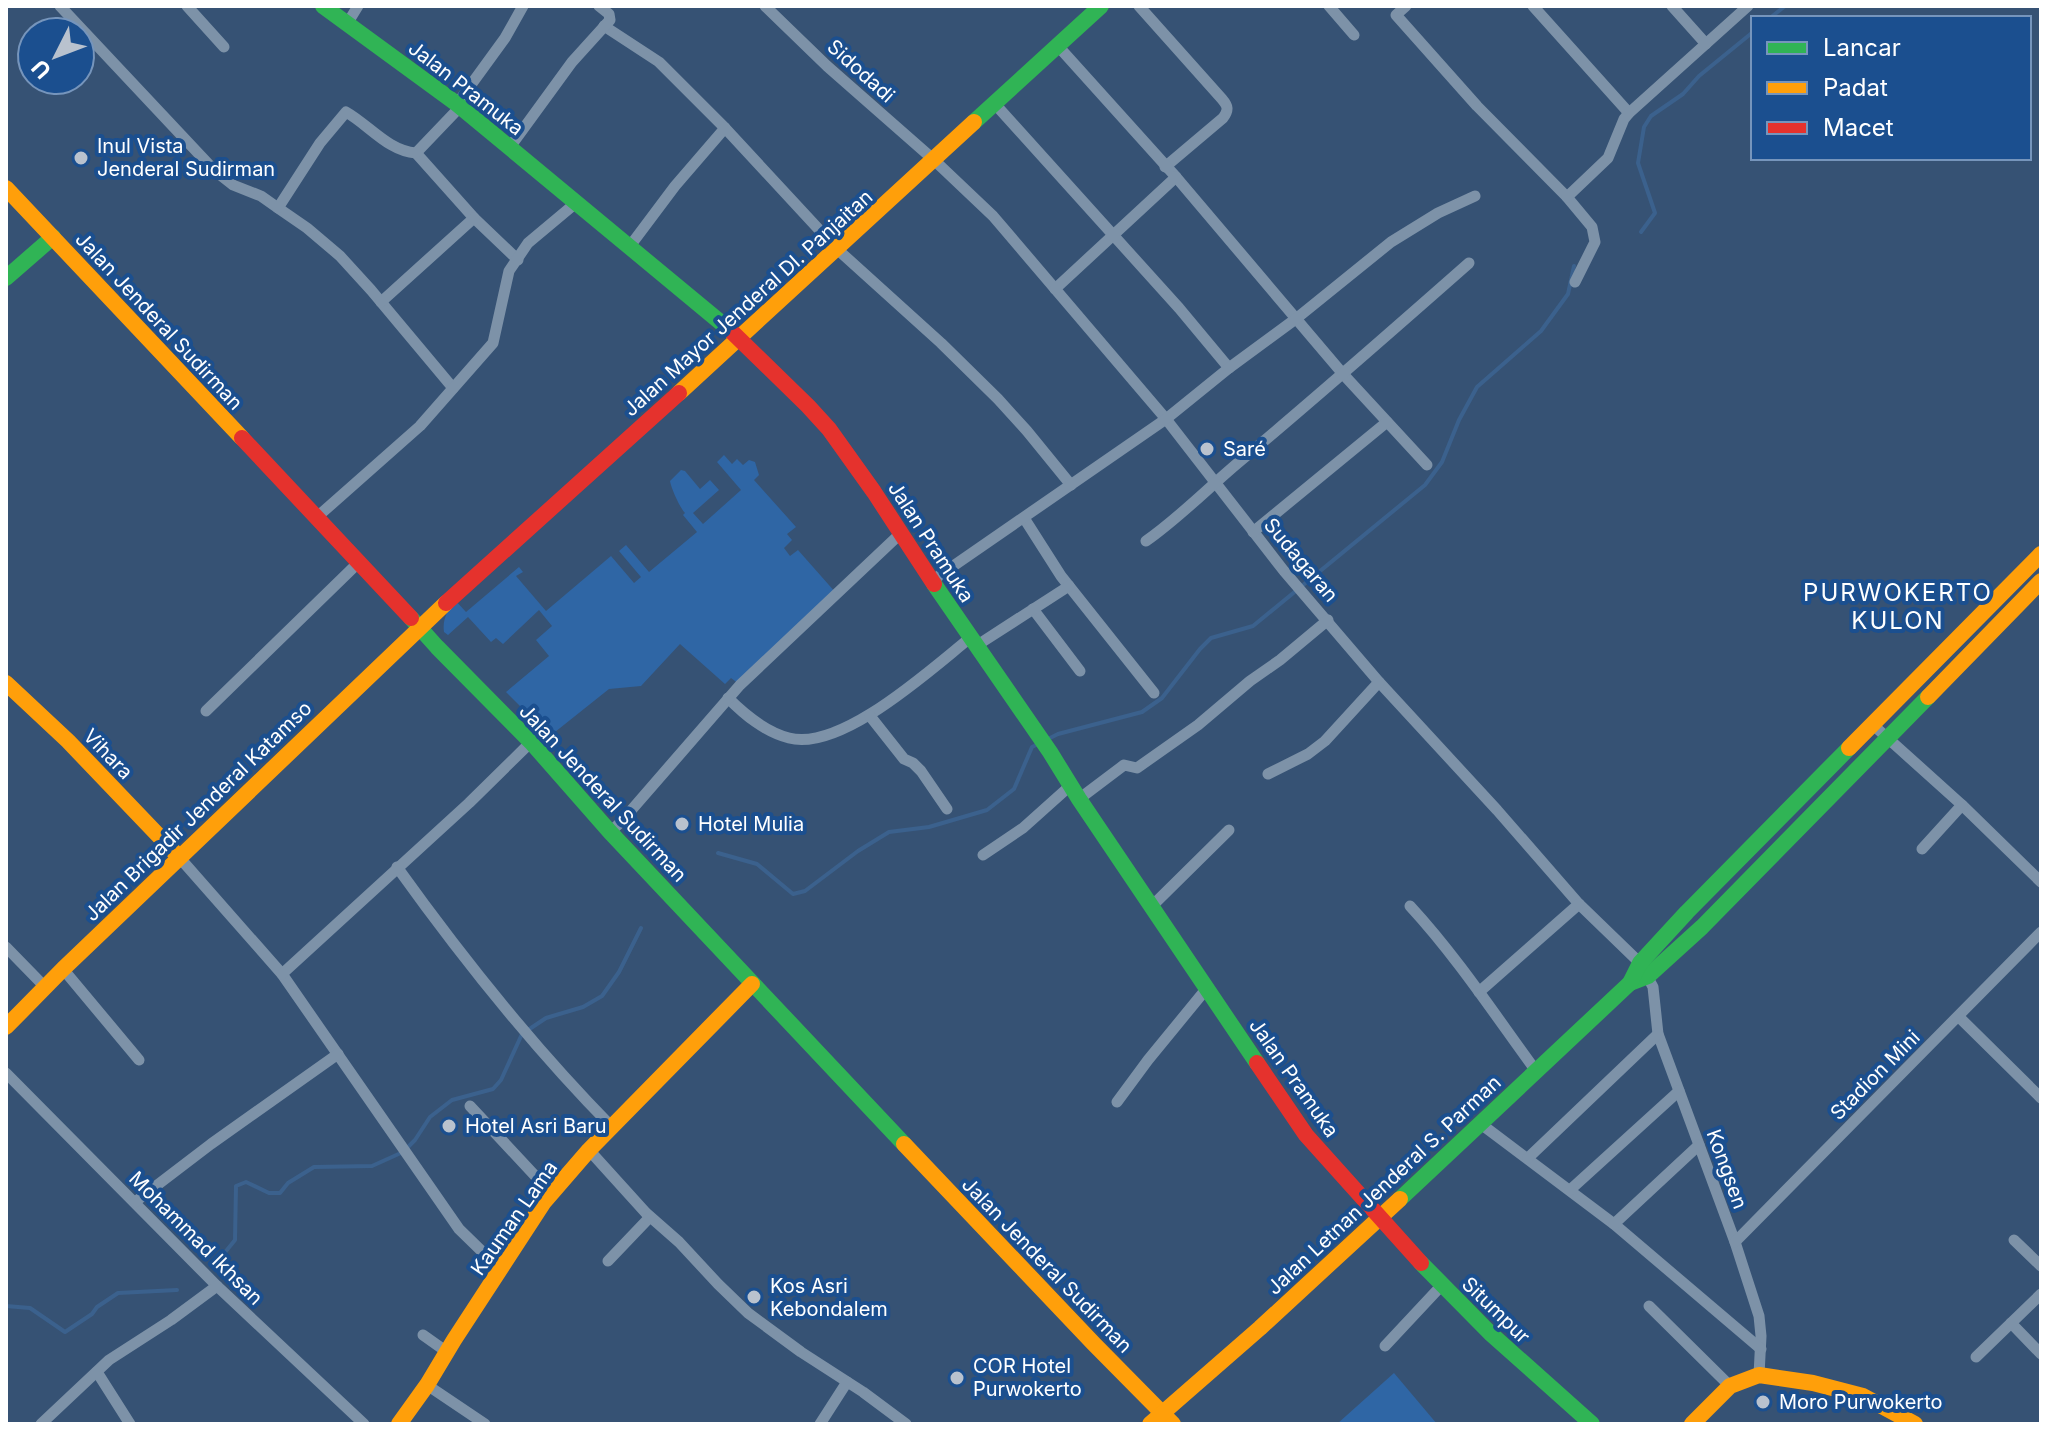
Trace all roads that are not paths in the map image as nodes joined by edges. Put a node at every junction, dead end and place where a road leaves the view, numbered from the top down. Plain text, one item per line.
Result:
1 (60, 6) edge
2 (187, 6) edge
3 (323, 6) edge
4 (358, 6) edge
5 (523, 6) edge
6 (599, 6) edge
7 (765, 6) edge
8 (1101, 6) edge
9 (1139, 6) edge
10 (1329, 6) edge
11 (1406, 6) edge
12 (1533, 6) edge
13 (1672, 6) edge
14 (1748, 6) edge
15 (347, 24) junction
16 (604, 26) junction
17 (1354, 35) dead end
18 (1706, 44) junction
19 (1058, 46) junction
20 (224, 47) dead end
21 (995, 104) junction
22 (459, 105) junction
23 (1629, 113) junction
24 (725, 128) junction
25 (510, 147) junction
26 (416, 153) junction
27 (934, 160) junction
28 (1165, 167) junction
29 (1176, 177) junction
30 (6, 188) edge
31 (1475, 196) dead end
32 (1567, 197) junction
33 (577, 202) junction
34 (278, 208) junction
35 (474, 218) junction
36 (1114, 235) junction
37 (53, 237) junction
38 (630, 246) junction
39 (837, 249) junction
40 (518, 260) junction
41 (1469, 263) dead end
42 (6, 278) edge
43 (1575, 282) dead end
44 (1055, 289) junction
45 (381, 302) junction
46 (1297, 318) junction
47 (739, 338) junction
48 (1229, 368) junction
49 (1343, 374) junction
50 (453, 388) junction
51 (1166, 419) junction
52 (1387, 422) junction
53 (1427, 465) dead end
54 (1214, 483) junction
55 (1071, 485) junction
56 (316, 518) junction
57 (1024, 518) junction
58 (1253, 532) junction
59 (901, 533) junction
60 (1146, 541) dead end
61 (2041, 554) edge
62 (358, 563) junction
63 (933, 580) junction
64 (2041, 581) edge
65 (1069, 586) junction
66 (1033, 609) junction
67 (1328, 620) junction
68 (420, 626) junction
69 (973, 642) junction
70 (1080, 671) dead end
71 (1379, 682) junction
72 (6, 683) edge
73 (1154, 693) dead end
74 (728, 698) junction
75 (206, 711) dead end
76 (870, 716) junction
77 (1872, 724) junction
78 (1886, 738) junction
79 (531, 742) junction
80 (1268, 774) dead end
81 (1075, 792) junction
82 (1962, 805) junction
83 (947, 809) dead end
84 (1229, 830) dead end
85 (610, 832) junction
86 (1922, 849) dead end
87 (1746, 853) junction
88 (983, 855) dead end
89 (179, 857) junction
90 (397, 867) junction
91 (1760, 867) junction
92 (2041, 882) edge
93 (1579, 904) junction
94 (1152, 906) junction
95 (1410, 906) dead end
96 (2041, 932) edge
97 (6, 947) edge
98 (63, 969) junction
99 (1644, 970) junction
100 (282, 974) junction
101 (752, 984) junction
102 (45, 987) junction
103 (1207, 988) junction
104 (1479, 992) junction
105 (1959, 1017) junction
106 (6, 1027) edge
107 (1658, 1034) junction
108 (338, 1054) junction
109 (139, 1060) dead end
110 (1536, 1071) junction
111 (6, 1073) edge
112 (1679, 1091) junction
113 (2041, 1098) edge
114 (1117, 1102) dead end
115 (470, 1106) dead end
116 (1481, 1124) junction
117 (612, 1127) junction
118 (1699, 1145) junction
119 (589, 1150) junction
120 (1528, 1158) junction
121 (1570, 1190) junction
122 (552, 1194) junction
123 (135, 1202) junction
124 (650, 1217) junction
125 (1379, 1217) junction
126 (1614, 1224) junction
127 (2014, 1240) dead end
128 (1735, 1242) junction
129 (608, 1261) dead end
130 (2041, 1266) edge
131 (501, 1270) junction
132 (1442, 1285) junction
133 (217, 1286) junction
134 (2041, 1294) edge
135 (1649, 1306) dead end
136 (2011, 1323) junction
137 (423, 1335) dead end
138 (1385, 1346) dead end
139 (1761, 1349) junction
140 (447, 1352) junction
141 (2041, 1354) edge
142 (1976, 1357) dead end
143 (97, 1372) junction
144 (1759, 1375) junction
145 (847, 1382) junction
146 (427, 1385) junction
147 (1730, 1386) junction
148 (1162, 1420) edge
149 (41, 1424) edge
150 (130, 1424) edge
151 (364, 1424) edge
152 (399, 1424) edge
153 (485, 1424) edge
154 (820, 1424) edge
155 (906, 1424) edge
156 (1592, 1424) edge
157 (1692, 1424) edge
158 (1915, 1424) edge

1 - 34 street
2 - 20 street
3 - 15 street, Jalan Pramuka
4 - 15 street
5 - 22 street
6 - 16 street
7 - 27 street, Sidodadi
8 - 19 street, Jalan Mayor Jenderal DI. Panjaitan
9 - 28 street
10 - 17 street
11 - 32 street
12 - 23 street
13 - 18 street
14 - 18 street
15 - 22 street, Jalan Pramuka
16 - 24 street
16 - 25 street
18 - 23 street
19 - 21 street, Jalan Mayor Jenderal DI. Panjaitan
19 - 28 street
21 - 27 street, Jalan Mayor Jenderal DI. Panjaitan
21 - 36 street
22 - 25 street, Jalan Pramuka
22 - 26 street
23 - 32 street
24 - 38 street
24 - 39 street
25 - 33 street, Jalan Pramuka
26 - 34 street
26 - 35 street
27 - 39 street, Jalan Mayor Jenderal DI. Panjaitan
27 - 44 street, Sudagaran
28 - 29 street
29 - 36 street
29 - 46 street
30 - 37 street, Jalan Jenderal Sudirman
31 - 46 street
32 - 43 street
33 - 38 street, Jalan Pramuka
33 - 40 street
34 - 45 street
35 - 40 street
35 - 45 street
36 - 44 street
36 - 48 street
37 - 42 street
37 - 56 street, Jalan Jenderal Sudirman
38 - 47 street, Jalan Pramuka
39 - 47 street, Jalan Mayor Jenderal DI. Panjaitan
39 - 55 street
40 - 50 street
41 - 49 street
44 - 51 street, Sudagaran
45 - 50 street
46 - 48 street
46 - 49 street
47 - 59 street, Jalan Pramuka
47 - 68 street, Jalan Mayor Jenderal DI. Panjaitan
48 - 51 street
49 - 52 street
49 - 54 street
50 - 56 street
51 - 54 street, Sudagaran
51 - 55 street
52 - 53 street
52 - 58 street
54 - 58 street, Sudagaran
54 - 60 street
55 - 57 street
56 - 62 street, Jalan Jenderal Sudirman
57 - 63 street
57 - 65 street
58 - 67 street, Sudagaran
59 - 63 street, Jalan Pramuka
59 - 74 street
61 - 77 street, Jalan Letnan Jenderal S. Parman
62 - 68 street, Jalan Jenderal Sudirman
62 - 75 street
63 - 69 street, Jalan Pramuka
64 - 78 street, Jalan Letnan Jenderal S. Parman
65 - 66 street
65 - 73 street
66 - 69 street
66 - 70 street
67 - 71 street, Sudagaran
67 - 81 street
68 - 79 street, Jalan Jenderal Sudirman
68 - 89 street, Jalan Brigadir Jenderal Katamso
69 - 76 street
69 - 81 street, Jalan Pramuka
71 - 80 street
71 - 93 street, Sudagaran
72 - 89 street, Vihara
74 - 76 street
74 - 85 street
76 - 83 street
77 - 78 street
77 - 87 street, Jalan Letnan Jenderal S. Parman
78 - 82 street
78 - 91 street, Jalan Letnan Jenderal S. Parman
79 - 85 street, Jalan Jenderal Sudirman
79 - 90 street
81 - 88 street
81 - 94 street, Jalan Pramuka
82 - 86 street
82 - 92 street
84 - 94 street
85 - 101 street, Jalan Jenderal Sudirman
87 - 91 street
87 - 99 street, Jalan Letnan Jenderal S. Parman
89 - 98 street, Jalan Brigadir Jenderal Katamso
89 - 100 street
90 - 100 street
90 - 117 street
91 - 99 street, Jalan Letnan Jenderal S. Parman
93 - 99 street, Sudagaran
93 - 104 street
94 - 103 street, Jalan Pramuka
95 - 104 street
96 - 105 street, Stadion Mini
97 - 102 street
98 - 102 street, Jalan Brigadir Jenderal Katamso
98 - 109 street
99 - 107 street, Kongsen
99 - 110 street, Jalan Letnan Jenderal S. Parman
100 - 108 street
101 - 117 street, Kauman Lama
101 - 148 street, Jalan Jenderal Sudirman
102 - 106 street, Jalan Brigadir Jenderal Katamso
103 - 114 street
103 - 125 street, Jalan Pramuka
104 - 110 street
105 - 113 street
105 - 128 street, Stadion Mini
107 - 112 street, Kongsen
107 - 120 street
108 - 123 street
108 - 131 street
110 - 116 street, Jalan Letnan Jenderal S. Parman
111 - 123 street, Mohammad Ikhsan
112 - 118 street, Kongsen
112 - 121 street
115 - 122 street
116 - 120 street
116 - 125 street, Jalan Letnan Jenderal S. Parman
117 - 119 street, Kauman Lama
118 - 126 street
118 - 128 street, Kongsen
119 - 122 street, Kauman Lama
119 - 124 street
120 - 121 street
121 - 126 street
122 - 131 street, Kauman Lama
123 - 133 street, Mohammad Ikhsan
124 - 129 street
124 - 145 street
125 - 132 street, Situmpur
125 - 148 street, Jalan Letnan Jenderal S. Parman
126 - 139 street
127 - 130 street
128 - 139 street, Kongsen
131 - 140 street, Kauman Lama
132 - 138 street
132 - 156 street, Situmpur
133 - 143 street
133 - 151 street, Mohammad Ikhsan
134 - 136 street
135 - 147 street
136 - 141 street
136 - 142 street
137 - 140 street
139 - 144 street, Kongsen
140 - 146 street, Kauman Lama
143 - 149 street
143 - 150 street
144 - 147 street
144 - 158 street
145 - 154 street
145 - 155 street
146 - 152 street, Kauman Lama
146 - 153 street
147 - 157 street

